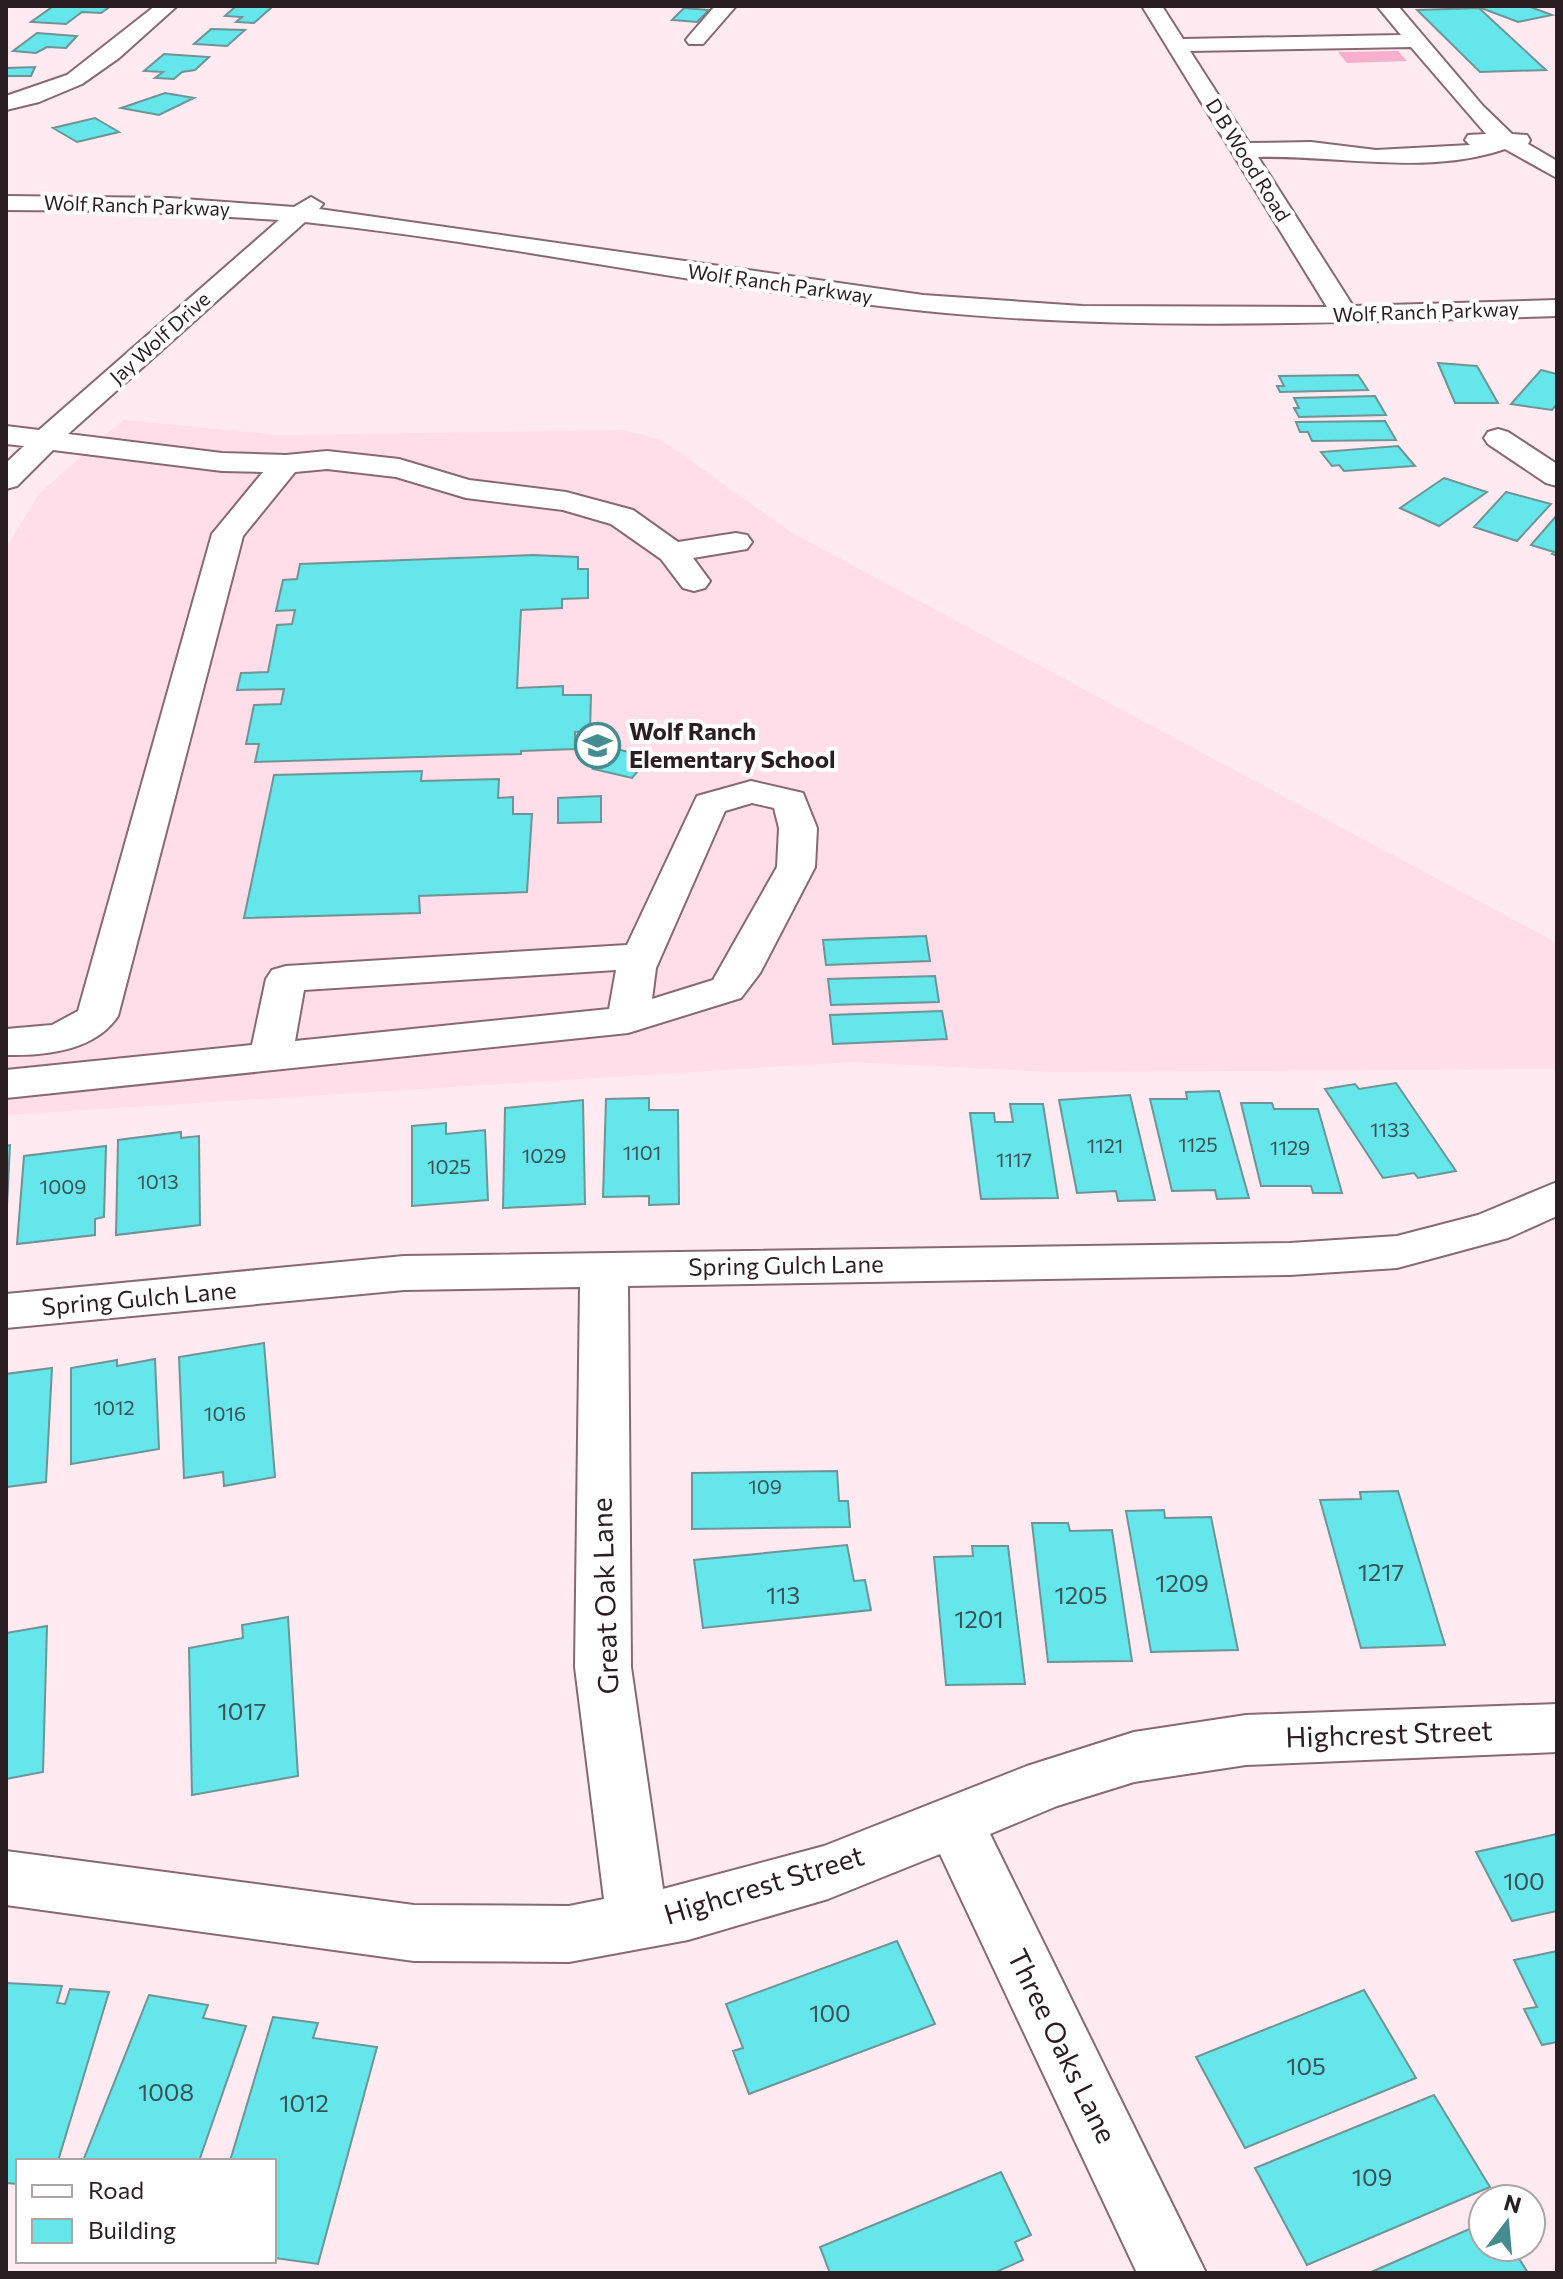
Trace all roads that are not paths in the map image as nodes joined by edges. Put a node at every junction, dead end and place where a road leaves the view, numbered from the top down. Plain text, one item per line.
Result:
1 (167, 6) edge
2 (726, 6) edge
3 (1152, 6) edge
4 (1387, 6) edge
5 (696, 40) dead end
6 (1417, 41) junction
7 (1177, 45) junction
8 (6, 103) edge
9 (1549, 138) dead end
10 (1507, 141) junction
11 (1242, 150) junction
12 (1557, 171) edge
13 (6, 188) edge
14 (6, 203) edge
15 (308, 207) junction
16 (1557, 291) edge
17 (1339, 306) junction
18 (1557, 308) edge
19 (6, 435) edge
20 (1498, 438) dead end
21 (46, 440) junction
22 (286, 464) junction
23 (1557, 477) edge
24 (6, 480) edge
25 (736, 542) dead end
26 (672, 552) junction
27 (694, 581) dead end
28 (641, 956) junction
29 (628, 1020) junction
30 (6, 1042) edge
31 (271, 1058) junction
32 (6, 1084) edge
33 (1557, 1198) edge
34 (604, 1269) junction
35 (6, 1311) edge
36 (1557, 1728) edge
37 (953, 1820) junction
38 (6, 1878) edge
39 (637, 1922) junction
40 (1172, 2273) edge

1 - 8 street
2 - 5 street
3 - 7 street, D B Wood Road
4 - 6 street
6 - 7 street
6 - 10 street
7 - 11 street, D B Wood Road
9 - 10 street
10 - 11 street
10 - 12 street
11 - 17 street, D B Wood Road
13 - 15 street, Wolf Ranch Parkway
14 - 15 street, Wolf Ranch Parkway
15 - 17 street, Wolf Ranch Parkway
15 - 21 street, Jay Wolf Drive
16 - 17 street, Wolf Ranch Parkway
17 - 18 street, Wolf Ranch Parkway
19 - 21 street
20 - 23 street
21 - 22 street
21 - 24 street, Jay Wolf Drive
22 - 26 street
22 - 30 street
25 - 26 street
26 - 27 street
28 - 29 street
28 - 29 street
28 - 31 street
29 - 31 street
31 - 32 street
33 - 34 street, Spring Gulch Lane
34 - 35 street, Spring Gulch Lane
34 - 39 street, Great Oak Lane
36 - 37 street, Highcrest Street
37 - 39 street, Highcrest Street
37 - 40 street, Three Oaks Lane
38 - 39 street, Highcrest Street

